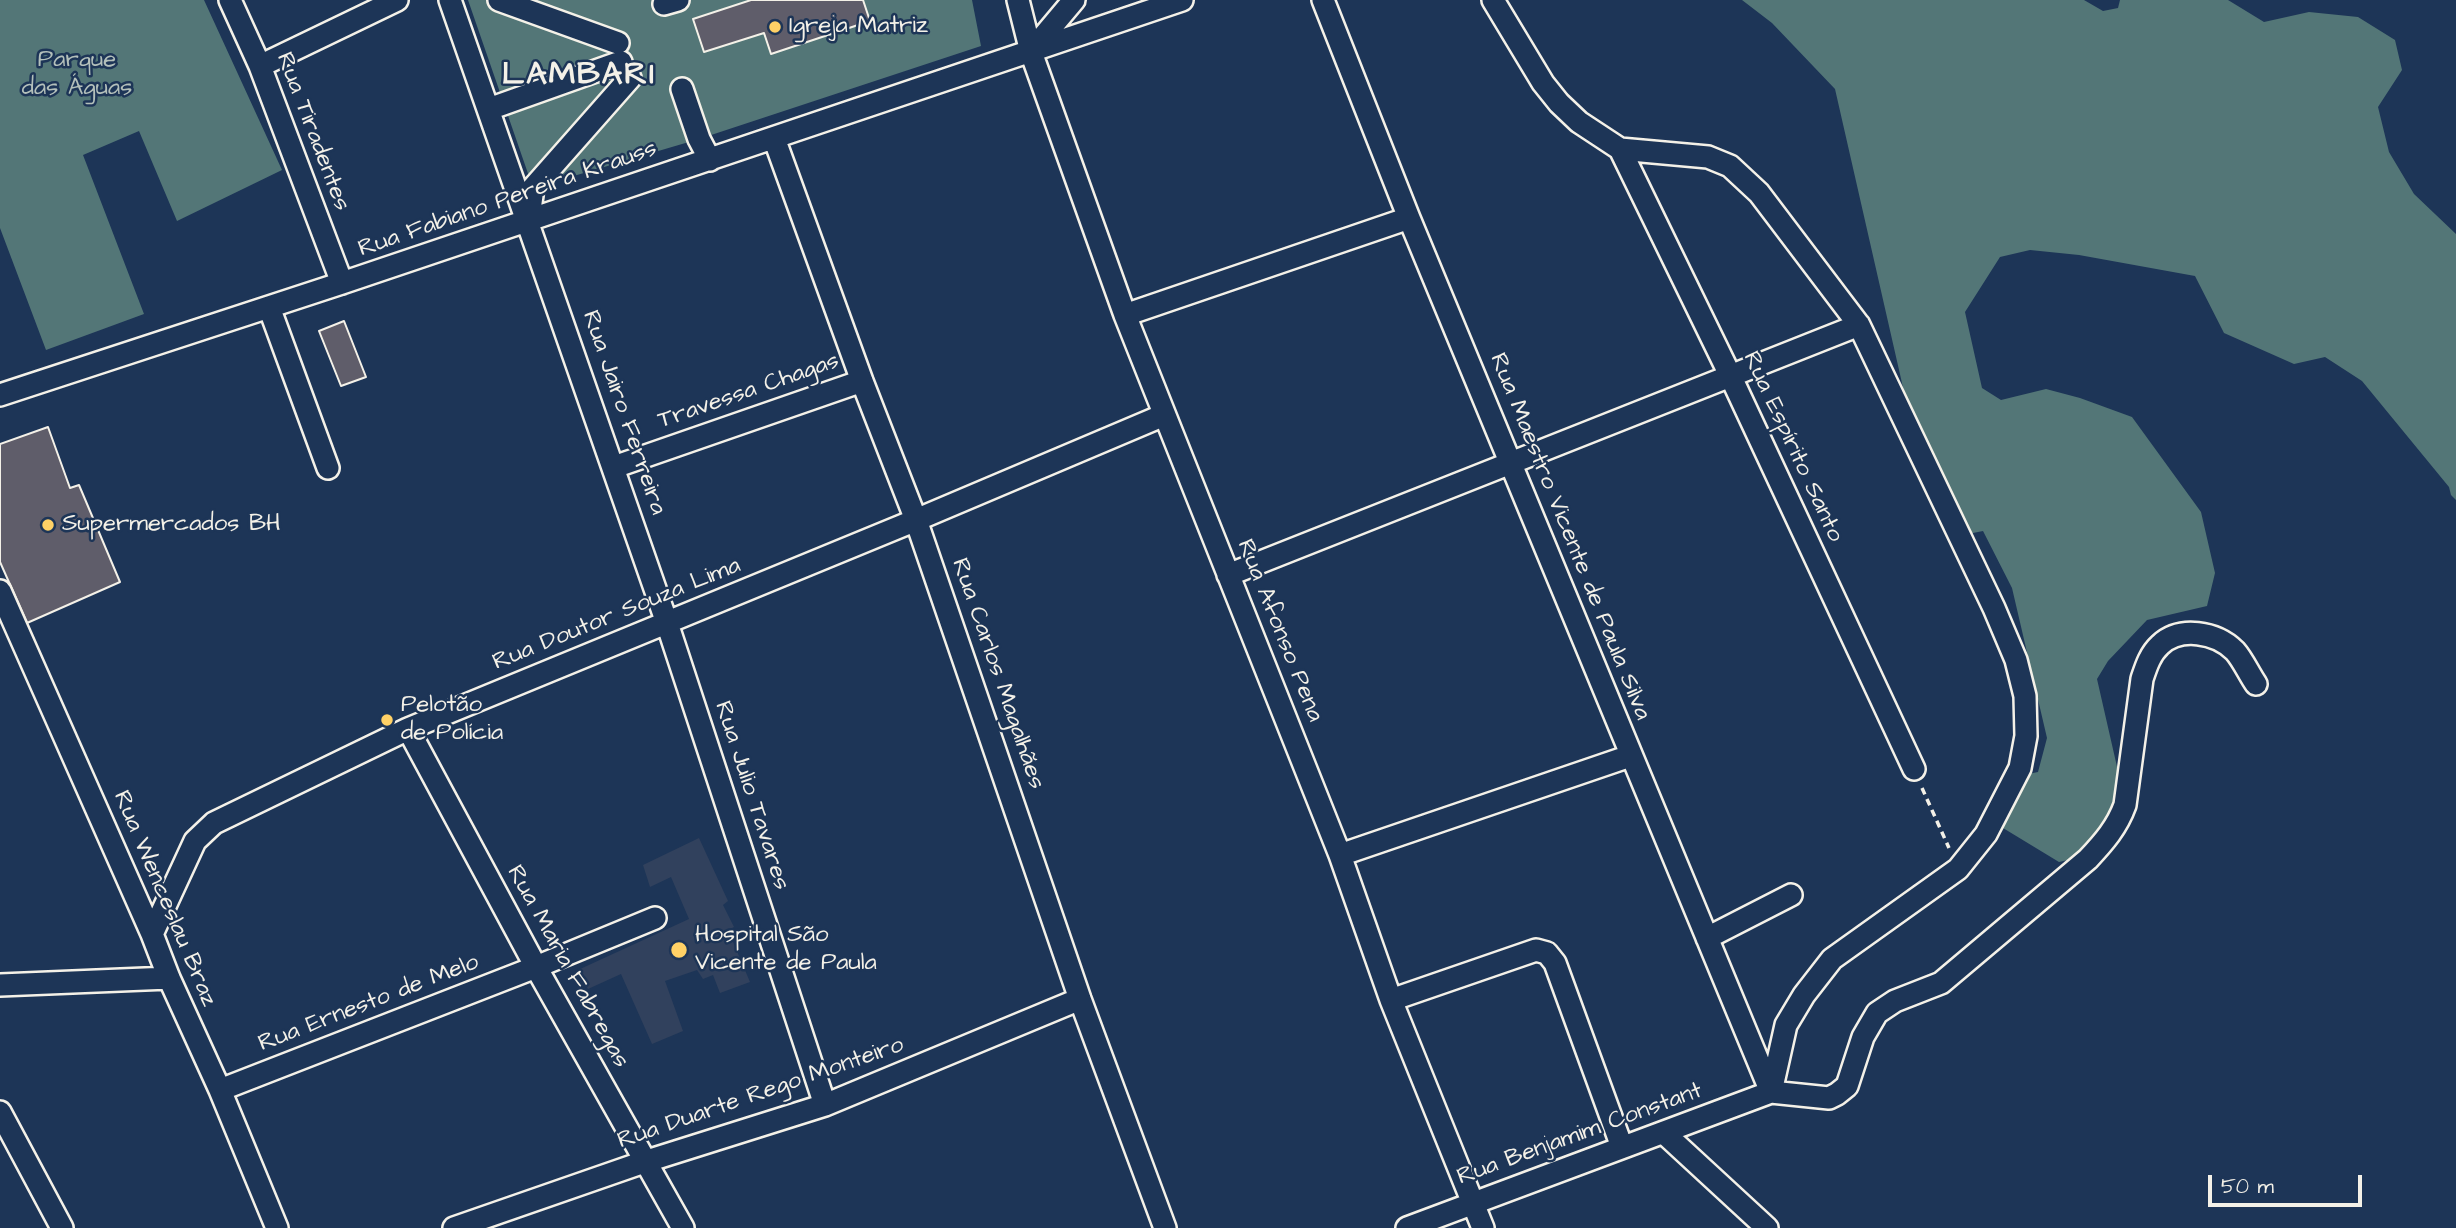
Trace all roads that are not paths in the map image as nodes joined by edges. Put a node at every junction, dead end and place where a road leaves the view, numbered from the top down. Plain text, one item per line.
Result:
1 (230, 0) edge
2 (397, 0) edge
3 (450, 0) edge
4 (499, 0) edge
5 (1018, 0) edge
6 (1074, 0) edge
7 (1182, 0) edge
8 (1323, 0) edge
9 (1493, 0) edge
10 (1031, 52) junction
11 (623, 61) junction
12 (260, 66) junction
13 (682, 89) dead end
14 (489, 109) junction
15 (774, 138) junction
16 (1620, 149) junction
17 (710, 160) junction
18 (1409, 218) junction
19 (528, 221) junction
20 (342, 284) junction
21 (269, 307) junction
22 (1125, 315) junction
23 (1859, 325) junction
24 (1730, 375) junction
25 (862, 381) junction
26 (0, 395) edge
27 (1164, 415) junction
28 (1510, 462) junction
29 (614, 467) junction
30 (328, 468) dead end
31 (916, 520) junction
32 (1228, 575) junction
33 (0, 591) edge
34 (667, 623) junction
35 (2256, 684) dead end
36 (408, 729) junction
37 (1630, 756) junction
38 (1914, 769) road end
39 (1340, 855) junction
40 (1791, 895) dead end
41 (655, 918) dead end
42 (152, 934) junction
43 (1707, 937) junction
44 (536, 967) junction
45 (169, 978) junction
46 (0, 985) edge
47 (1080, 999) junction
48 (1391, 1000) junction
49 (220, 1090) junction
50 (1771, 1091) junction
51 (825, 1105) junction
52 (0, 1112) edge
53 (1664, 1133) junction
54 (1622, 1147) junction
55 (645, 1161) junction
56 (1473, 1203) junction
57 (62, 1228) edge
58 (277, 1228) edge
59 (454, 1228) edge
60 (683, 1228) edge
61 (1165, 1228) edge
62 (1407, 1228) edge
63 (1483, 1228) edge
64 (1767, 1228) edge

1 - 12 street, Rua Tiradentes
2 - 12 street
3 - 14 street, Rua Jairo Ferreira
4 - 11 street
5 - 10 street, Rua Afonso Pena
6 - 10 street
7 - 10 street, Rua Fabiano Pereira Krauss
8 - 18 street, Rua Maestro Vicente de Paula Silva
9 - 16 street
10 - 15 street, Rua Fabiano Pereira Krauss
10 - 22 street, Rua Afonso Pena
11 - 14 street
11 - 19 street
12 - 20 street, Rua Tiradentes
13 - 17 street
14 - 19 street, Rua Jairo Ferreira
15 - 17 street, Rua Fabiano Pereira Krauss
15 - 25 street, Rua Carlos Magalhães
16 - 23 street
16 - 24 street, Rua Espírito Santo
17 - 19 street, Rua Fabiano Pereira Krauss
18 - 22 street
18 - 28 street, Rua Maestro Vicente de Paula Silva
19 - 20 street, Rua Fabiano Pereira Krauss
19 - 29 street, Rua Jairo Ferreira
20 - 21 street, Rua Fabiano Pereira Krauss
21 - 26 street, Rua Fabiano Pereira Krauss
21 - 30 street
22 - 27 street, Rua Afonso Pena
23 - 24 street
23 - 50 street
24 - 28 street
24 - 38 street, Rua Espírito Santo
25 - 29 street, Travessa Chagas
25 - 31 street, Rua Carlos Magalhães
27 - 31 street, Rua Doutor Souza Lima
27 - 32 street, Rua Afonso Pena
28 - 32 street
28 - 37 street, Rua Maestro Vicente de Paula Silva
29 - 34 street, Rua Jairo Ferreira
31 - 34 street, Rua Doutor Souza Lima
31 - 47 street, Rua Carlos Magalhães
32 - 39 street, Rua Afonso Pena
33 - 42 street, Rua Wenceslau Braz
34 - 36 street, Rua Doutor Souza Lima
34 - 51 street, Rua Julio Tavares
35 - 50 street
36 - 42 street, Rua Doutor Souza Lima
36 - 44 street, Rua Maria Fabregas
37 - 39 street
37 - 43 street, Rua Maestro Vicente de Paula Silva
39 - 48 street, Rua Afonso Pena
40 - 43 street
41 - 44 street, Rua Ernesto de Melo
42 - 45 street, Rua Wenceslau Braz
43 - 50 street, Rua Maestro Vicente de Paula Silva
44 - 49 street, Rua Ernesto de Melo
44 - 55 street, Rua Maria Fabregas
45 - 46 street
45 - 49 street, Rua Wenceslau Braz
47 - 51 street, Rua Duarte Rego Monteiro
47 - 61 street, Rua Carlos Magalhães
48 - 54 street
48 - 56 street, Rua Afonso Pena
49 - 58 street, Rua Wenceslau Braz
50 - 53 street, Rua Benjamim Constant
51 - 55 street, Rua Duarte Rego Monteiro
52 - 57 street
53 - 54 street, Rua Benjamim Constant
53 - 64 street
54 - 56 street, Rua Benjamim Constant
55 - 59 street, Rua Duarte Rego Monteiro
55 - 60 street, Rua Maria Fabregas
56 - 62 street, Rua Benjamim Constant
56 - 63 street, Rua Afonso Pena

